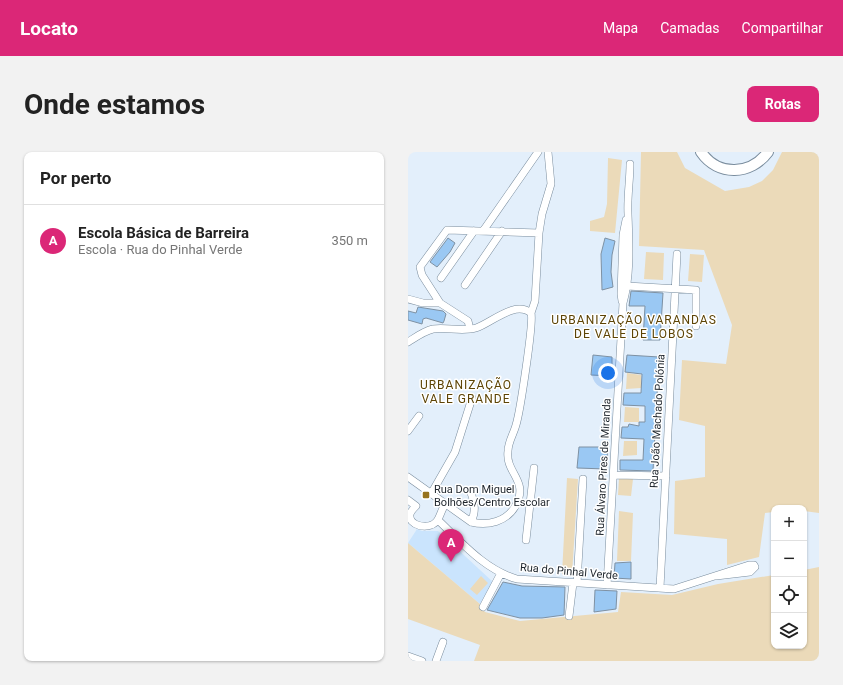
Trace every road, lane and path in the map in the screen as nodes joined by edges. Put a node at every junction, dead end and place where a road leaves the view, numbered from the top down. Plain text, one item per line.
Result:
1 (538, 152) edge
2 (548, 152) edge
3 (701, 152) edge
4 (708, 152) edge
5 (761, 152) edge
6 (768, 152) edge
7 (630, 164) dead end
8 (628, 214) junction
9 (474, 231) junction
10 (483, 231) junction
11 (502, 231) junction
12 (539, 232) junction
13 (676, 254) dead end
14 (441, 278) dead end
15 (465, 285) dead end
16 (627, 286) junction
17 (674, 288) junction
18 (408, 299) edge
19 (440, 303) junction
20 (623, 303) junction
21 (531, 313) junction
22 (696, 326) dead end
23 (470, 329) junction
24 (408, 342) edge
25 (472, 398) dead end
26 (419, 416) dead end
27 (408, 431) edge
28 (534, 468) dead end
29 (614, 475) junction
30 (408, 476) edge
31 (666, 476) junction
32 (582, 479) dead end
33 (471, 493) dead end
34 (431, 494) junction
35 (519, 496) junction
36 (530, 497) junction
37 (408, 500) edge
38 (445, 505) junction
39 (438, 520) junction
40 (471, 522) junction
41 (526, 540) dead end
42 (501, 573) junction
43 (716, 576) dead end
44 (575, 583) junction
45 (607, 585) junction
46 (660, 588) junction
47 (483, 607) dead end
48 (569, 616) dead end
49 (443, 642) dead end
50 (408, 656) edge
51 (422, 661) edge
52 (436, 661) edge

1 - 10 street
2 - 12 street
3 - 6 highway
4 - 5 highway
7 - 8 street, Rua Álvaro Pires de Miranda
8 - 16 street, Rua Álvaro Pires de Miranda
8 - 20 street, Rua Álvaro Pires de Miranda
9 - 10 street
9 - 14 street
9 - 19 street
10 - 11 street
11 - 12 street
11 - 15 street
12 - 21 street
13 - 17 street, Rua João Machado Polónia
16 - 17 street
16 - 20 street, Rua Álvaro Pires de Miranda
17 - 22 street
17 - 31 street, Rua João Machado Polónia
18 - 19 street
19 - 23 street
20 - 29 street, Rua Álvaro Pires de Miranda
21 - 23 street
21 - 35 street
23 - 24 street
25 - 34 street
26 - 27 street
28 - 36 street
29 - 31 street
29 - 45 street, Rua Álvaro Pires de Miranda
30 - 34 street
31 - 46 street, Rua João Machado Polónia
32 - 44 street
33 - 40 street
34 - 38 street
35 - 36 street
35 - 40 street
36 - 41 street
37 - 39 street
38 - 39 street
38 - 40 street
39 - 42 street, Rua do Pinhal Verde
42 - 44 street, Rua do Pinhal Verde
42 - 47 street
43 - 46 street, Rua do Pinhal Verde
44 - 45 street, Rua do Pinhal Verde
44 - 48 street
45 - 46 street, Rua do Pinhal Verde
49 - 52 street
50 - 51 street

